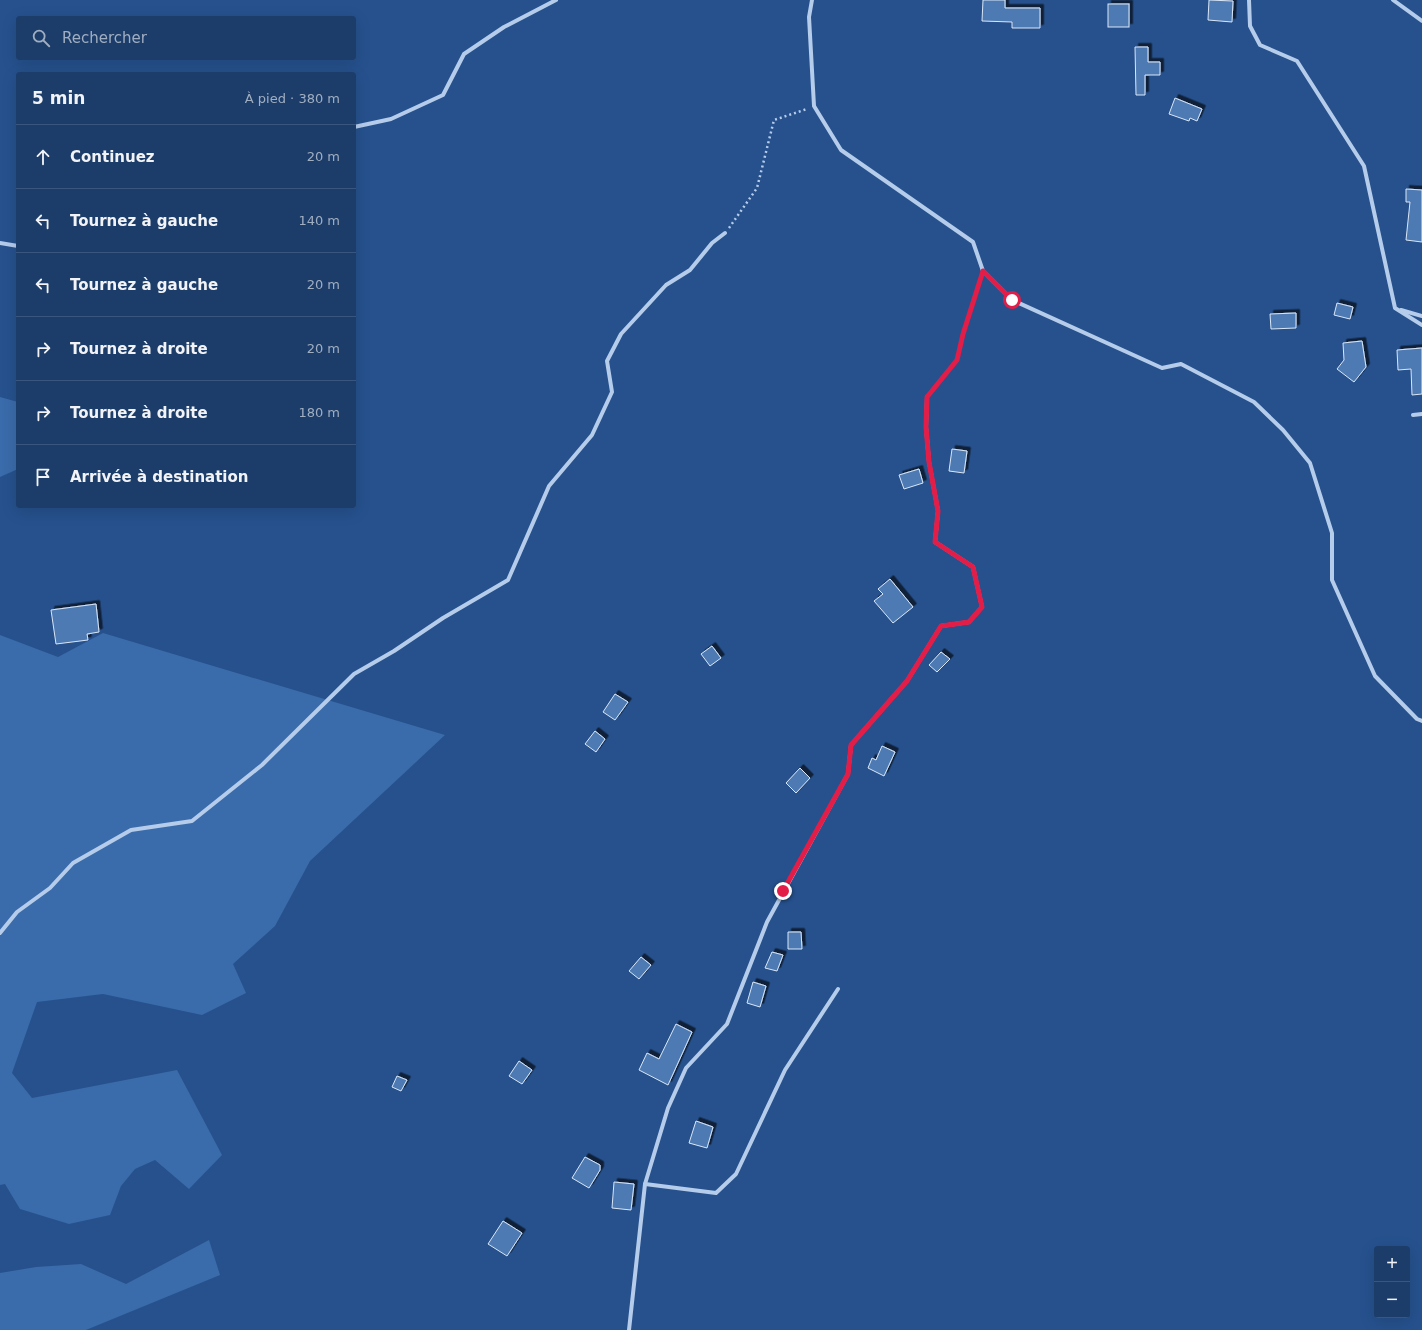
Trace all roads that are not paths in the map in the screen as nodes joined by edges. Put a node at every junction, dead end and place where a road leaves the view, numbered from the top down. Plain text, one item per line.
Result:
1 (556, 0) edge
2 (812, 0) edge
3 (1249, 0) edge
4 (1393, 0) edge
5 (1422, 21) edge
6 (356, 127) edge
7 (726, 233) road end
8 (0, 243) edge
9 (16, 246) edge
10 (1395, 308) junction
11 (1422, 316) edge
12 (1422, 325) edge
13 (927, 397) road end
14 (1422, 414) edge
15 (1413, 415) dead end
16 (1422, 721) edge
17 (0, 933) edge
18 (838, 989) dead end
19 (645, 1184) junction
20 (629, 1330) edge

1 - 6 street
2 - 16 street
3 - 10 street
4 - 5 street
7 - 17 street
8 - 9 street
10 - 11 street
10 - 12 street
13 - 19 street
14 - 15 street
18 - 19 street
19 - 20 street

